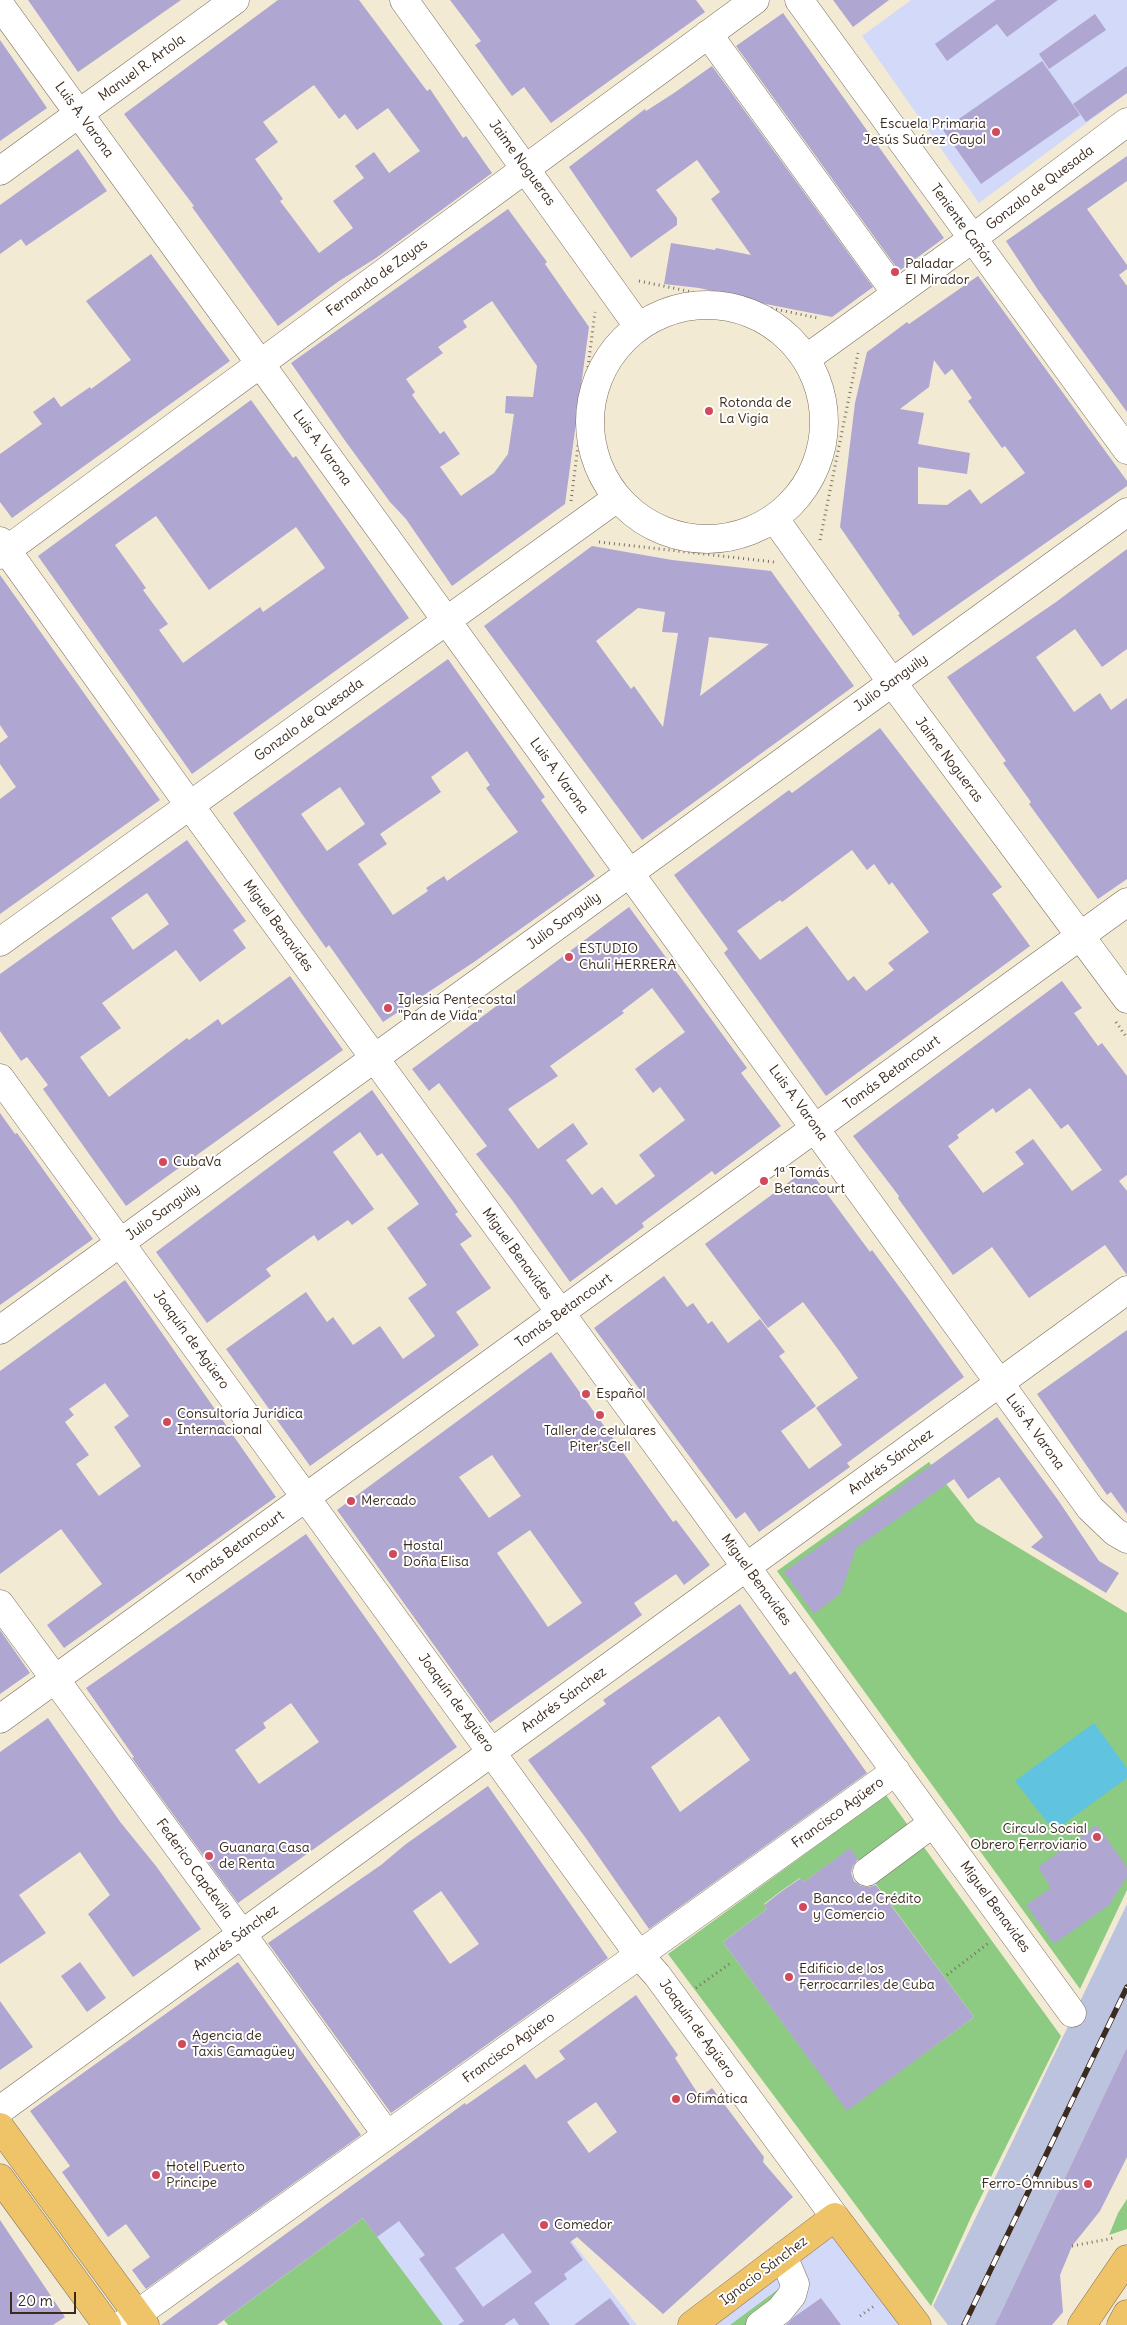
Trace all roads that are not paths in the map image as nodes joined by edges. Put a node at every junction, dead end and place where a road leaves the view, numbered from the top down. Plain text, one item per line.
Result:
1 (236, 0) edge
2 (404, 0) edge
3 (755, 0) edge
4 (799, 0) edge
5 (0, 5) edge
6 (708, 34) junction
7 (79, 113) junction
8 (1127, 122) edge
9 (526, 168) junction
10 (0, 171) edge
11 (972, 239) junction
12 (896, 293) junction
13 (638, 326) junction
14 (807, 358) junction
15 (262, 363) junction
16 (1127, 450) edge
17 (617, 498) junction
18 (1127, 512) edge
19 (774, 518) junction
20 (2, 549) edge
21 (446, 622) junction
22 (892, 682) junction
23 (190, 806) junction
24 (630, 873) junction
25 (1127, 902) edge
26 (1080, 936) junction
27 (0, 942) edge
28 (1119, 1007) edge
29 (375, 1058) junction
30 (0, 1078) edge
31 (816, 1128) junction
32 (121, 1244) junction
33 (1127, 1290) edge
34 (561, 1314) junction
35 (0, 1330) edge
36 (1000, 1382) junction
37 (306, 1498) junction
38 (1127, 1540) edge
39 (746, 1567) junction
40 (0, 1604) edge
41 (54, 1679) junction
42 (0, 1719) edge
43 (492, 1752) junction
44 (896, 1771) junction
45 (933, 1823) junction
46 (867, 1872) dead end
47 (242, 1934) junction
48 (640, 1955) junction
49 (1072, 2013) dead end
50 (0, 2110) edge
51 (0, 2127) edge
52 (387, 2136) junction
53 (0, 2178) edge
54 (835, 2217) junction
55 (1122, 2248) edge
56 (783, 2256) junction
57 (1127, 2314) edge
58 (134, 2322) edge
59 (107, 2325) edge
60 (692, 2325) edge
61 (760, 2325) edge
62 (917, 2325) edge
63 (1082, 2325) edge
64 (1121, 2325) edge

1 - 7 street, Manuel R. Artola
2 - 9 street, Jaime Nogueras
3 - 6 street, Fernando de Zayas
4 - 11 street, Teniente Cañón
5 - 7 street, Luis A. Varona
6 - 9 street, Fernando de Zayas
6 - 12 street
7 - 10 street, Manuel R. Artola
7 - 15 street, Luis A. Varona
8 - 11 street, Gonzalo de Quesada
9 - 13 street, Jaime Nogueras
9 - 15 street, Fernando de Zayas
11 - 12 street, Gonzalo de Quesada
11 - 16 street, Teniente Cañón
12 - 14 street, Gonzalo de Quesada
13 - 14 street
13 - 17 street
14 - 19 street
15 - 20 street, Fernando de Zayas
15 - 21 street, Luis A. Varona
17 - 19 street
17 - 21 street, Gonzalo de Quesada
18 - 22 street, Julio Sanguily
19 - 22 street, Jaime Nogueras
20 - 23 street, Miguel Benavides
21 - 23 street, Gonzalo de Quesada
21 - 24 street, Luis A. Varona
22 - 24 street, Julio Sanguily
22 - 26 street, Jaime Nogueras
23 - 27 street, Gonzalo de Quesada
23 - 29 street, Miguel Benavides
24 - 29 street, Julio Sanguily
24 - 31 street, Luis A. Varona
25 - 26 street, Tomás Betancourt
26 - 28 street, Jaime Nogueras
26 - 31 street, Tomás Betancourt
29 - 32 street, Julio Sanguily
29 - 34 street, Miguel Benavides
30 - 32 street, Joaquín de Agüero
31 - 34 street, Tomás Betancourt
31 - 36 street, Luis A. Varona
32 - 35 street, Julio Sanguily
32 - 37 street, Joaquín de Agüero
33 - 36 street, Andrés Sánchez
34 - 37 street, Tomás Betancourt
34 - 39 street, Miguel Benavides
36 - 38 street, Luis A. Varona
36 - 39 street, Andrés Sánchez
37 - 41 street, Tomás Betancourt
37 - 43 street, Joaquín de Agüero
39 - 43 street, Andrés Sánchez
39 - 44 street, Miguel Benavides
40 - 41 street, Federico Capdevila
41 - 42 street, Tomás Betancourt
41 - 47 street, Federico Capdevila
43 - 47 street, Andrés Sánchez
43 - 48 street, Joaquín de Agüero
44 - 45 street, Miguel Benavides
44 - 48 street, Francisco Agüero
45 - 46 street
45 - 49 street, Miguel Benavides
47 - 50 street, Andrés Sánchez
47 - 52 street, Federico Capdevila
48 - 52 street, Francisco Agüero
48 - 54 street, Joaquín de Agüero
51 - 58 main road
52 - 58 street, Francisco Agüero
53 - 59 main road
54 - 56 main road, Ignacio Sánchez
54 - 62 main road, Joaquín de Agüero
55 - 63 main road
56 - 60 main road, Ignacio Sánchez
56 - 61 street
57 - 64 main road

